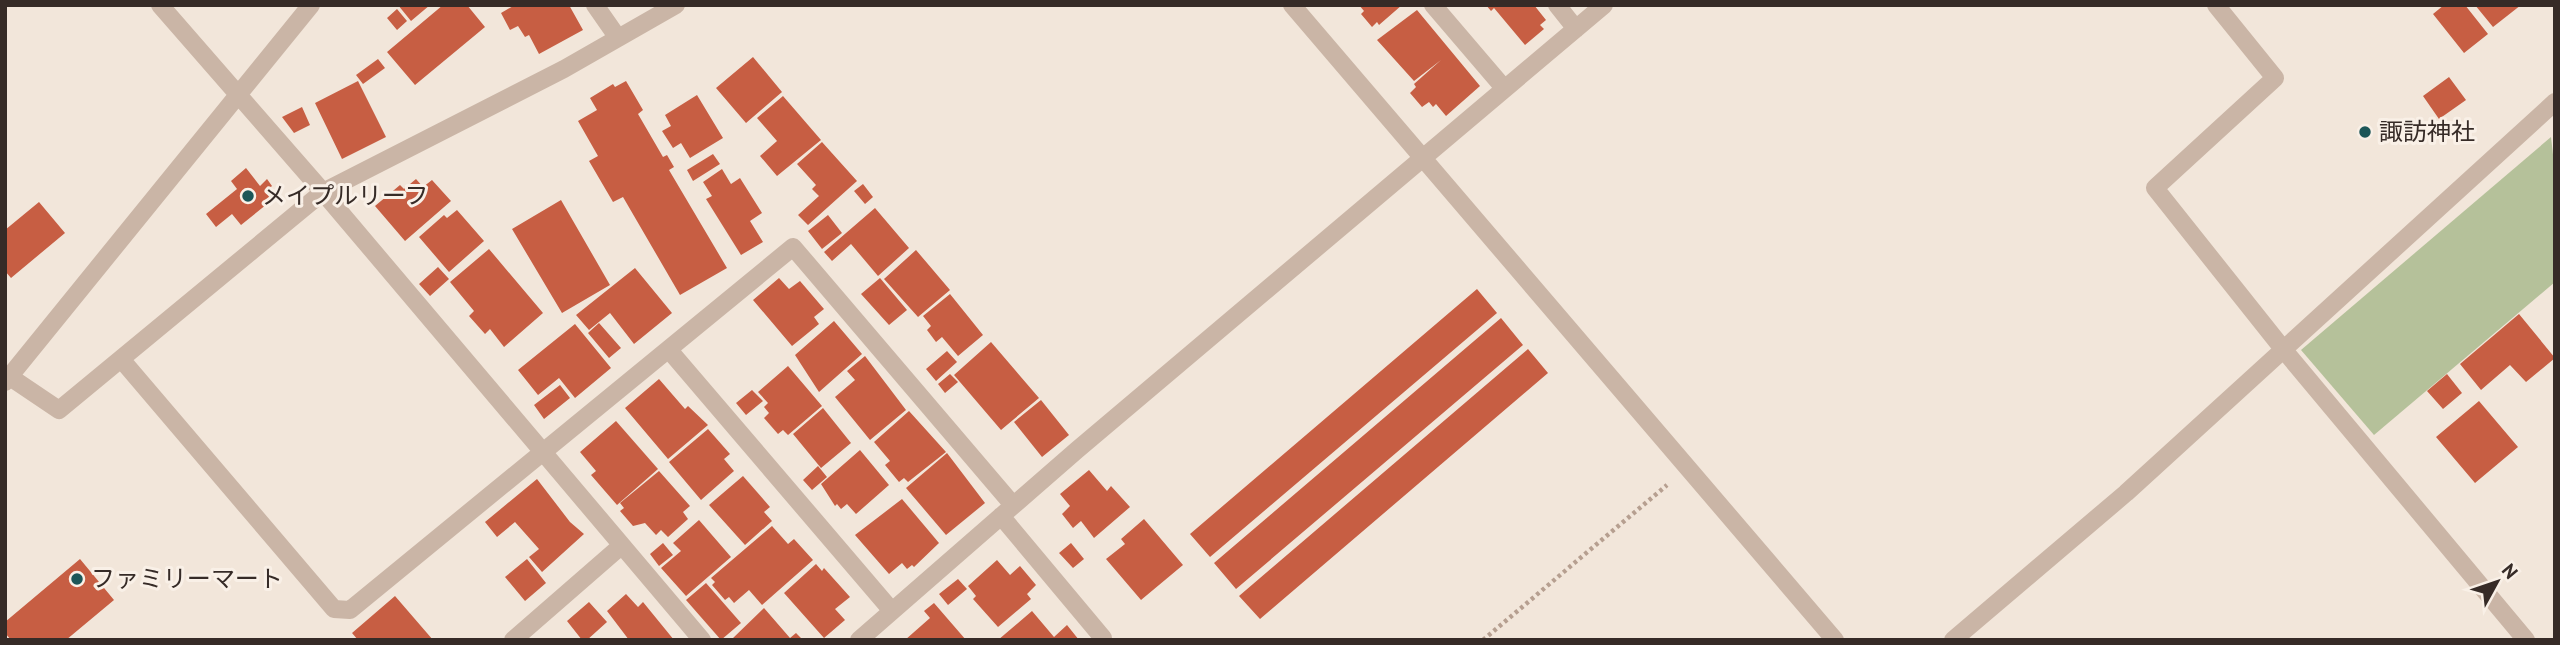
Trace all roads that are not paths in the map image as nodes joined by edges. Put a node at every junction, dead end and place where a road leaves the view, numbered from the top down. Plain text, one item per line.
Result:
1 (160, 5) edge
2 (311, 5) edge
3 (595, 5) edge
4 (676, 5) edge
5 (1292, 5) edge
6 (1433, 5) edge
7 (1557, 5) edge
8 (1604, 5) edge
9 (2216, 5) edge
10 (1576, 29) junction
11 (618, 38) junction
12 (1504, 89) junction
13 (237, 97) junction
14 (2555, 102) edge
15 (1422, 159) junction
16 (323, 192) junction
17 (2283, 349) junction
18 (669, 350) junction
19 (121, 359) junction
20 (8, 379) edge
21 (544, 453) junction
22 (1007, 510) junction
23 (621, 546) junction
24 (892, 611) junction
25 (1103, 638) dead end
26 (513, 640) edge
27 (702, 640) edge
28 (859, 640) edge
29 (1835, 640) edge
30 (1953, 640) edge
31 (2526, 640) edge

1 - 13 street
2 - 13 street
3 - 11 street
4 - 11 street
5 - 15 street
6 - 12 street
7 - 10 street
8 - 10 street
9 - 17 street
10 - 12 street
11 - 16 street
12 - 15 street
13 - 16 street
13 - 20 street
14 - 17 street
15 - 22 street
15 - 29 street
16 - 19 street
16 - 21 street
17 - 30 street
17 - 31 street
18 - 21 street
18 - 22 street
18 - 24 street
19 - 20 street
19 - 21 street
21 - 23 street
22 - 24 street
22 - 25 street
23 - 26 street
23 - 27 street
24 - 28 street

